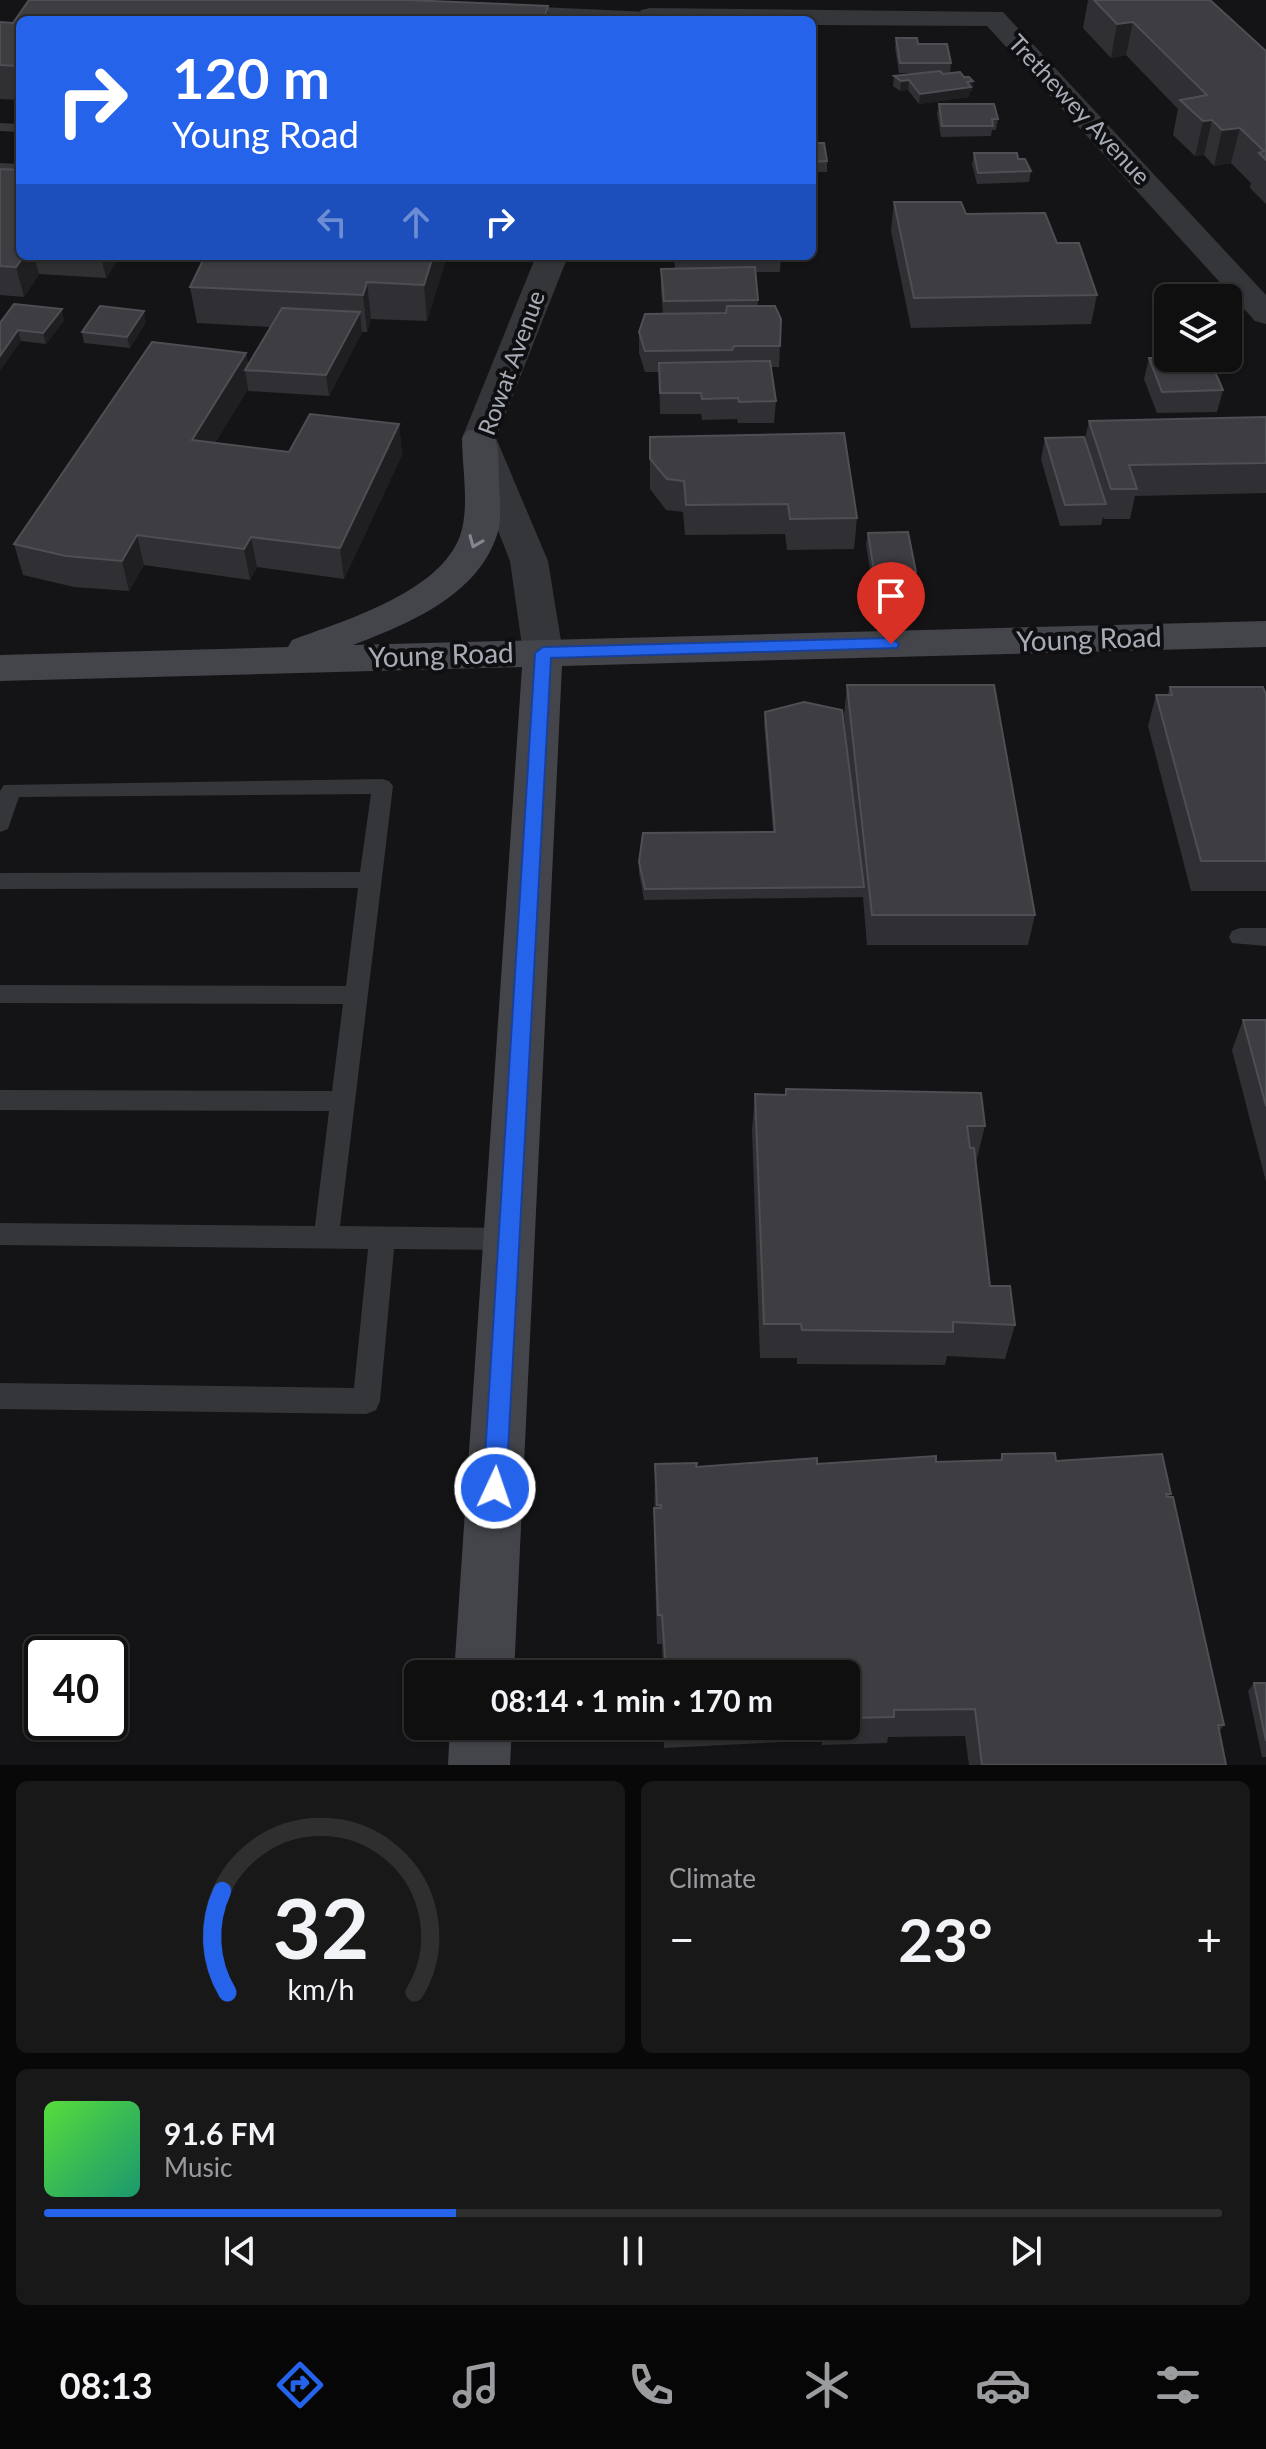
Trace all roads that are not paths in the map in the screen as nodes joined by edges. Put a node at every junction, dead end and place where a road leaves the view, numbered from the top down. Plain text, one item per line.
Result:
1 (507, 10) edge
2 (652, 12) edge
3 (550, 260) edge
4 (1266, 314) edge
5 (479, 438) junction
6 (1266, 634) edge
7 (543, 653) junction
8 (282, 659) junction
9 (0, 668) edge
10 (6, 790) edge
11 (0, 824) edge
12 (369, 880) junction
13 (0, 881) edge
14 (1240, 937) dead end
15 (1266, 937) edge
16 (0, 994) edge
17 (355, 995) junction
18 (0, 1100) edge
19 (342, 1101) junction
20 (0, 1234) edge
21 (326, 1237) junction
22 (382, 1237) junction
23 (509, 1239) junction
24 (0, 1396) edge
25 (485, 1660) edge
26 (480, 1740) edge
27 (479, 1765) edge

1 - 2 lane
2 - 4 street, Trethewey Avenue
3 - 5 street, Rowat Avenue
5 - 7 street, Rowat Avenue
5 -> 8 main road
6 - 7 main road, Young Road
7 - 8 main road, Young Road
7 - 23 main road
8 - 9 main road, Young Road
10 - 11 lane
10 - 12 lane
12 - 13 lane
12 - 17 lane
14 - 15 lane
16 - 17 lane
17 - 19 lane
18 - 19 lane
19 - 21 lane
20 - 21 lane
21 - 22 lane
22 - 23 lane
22 - 24 lane
23 - 25 main road
26 - 27 main road

